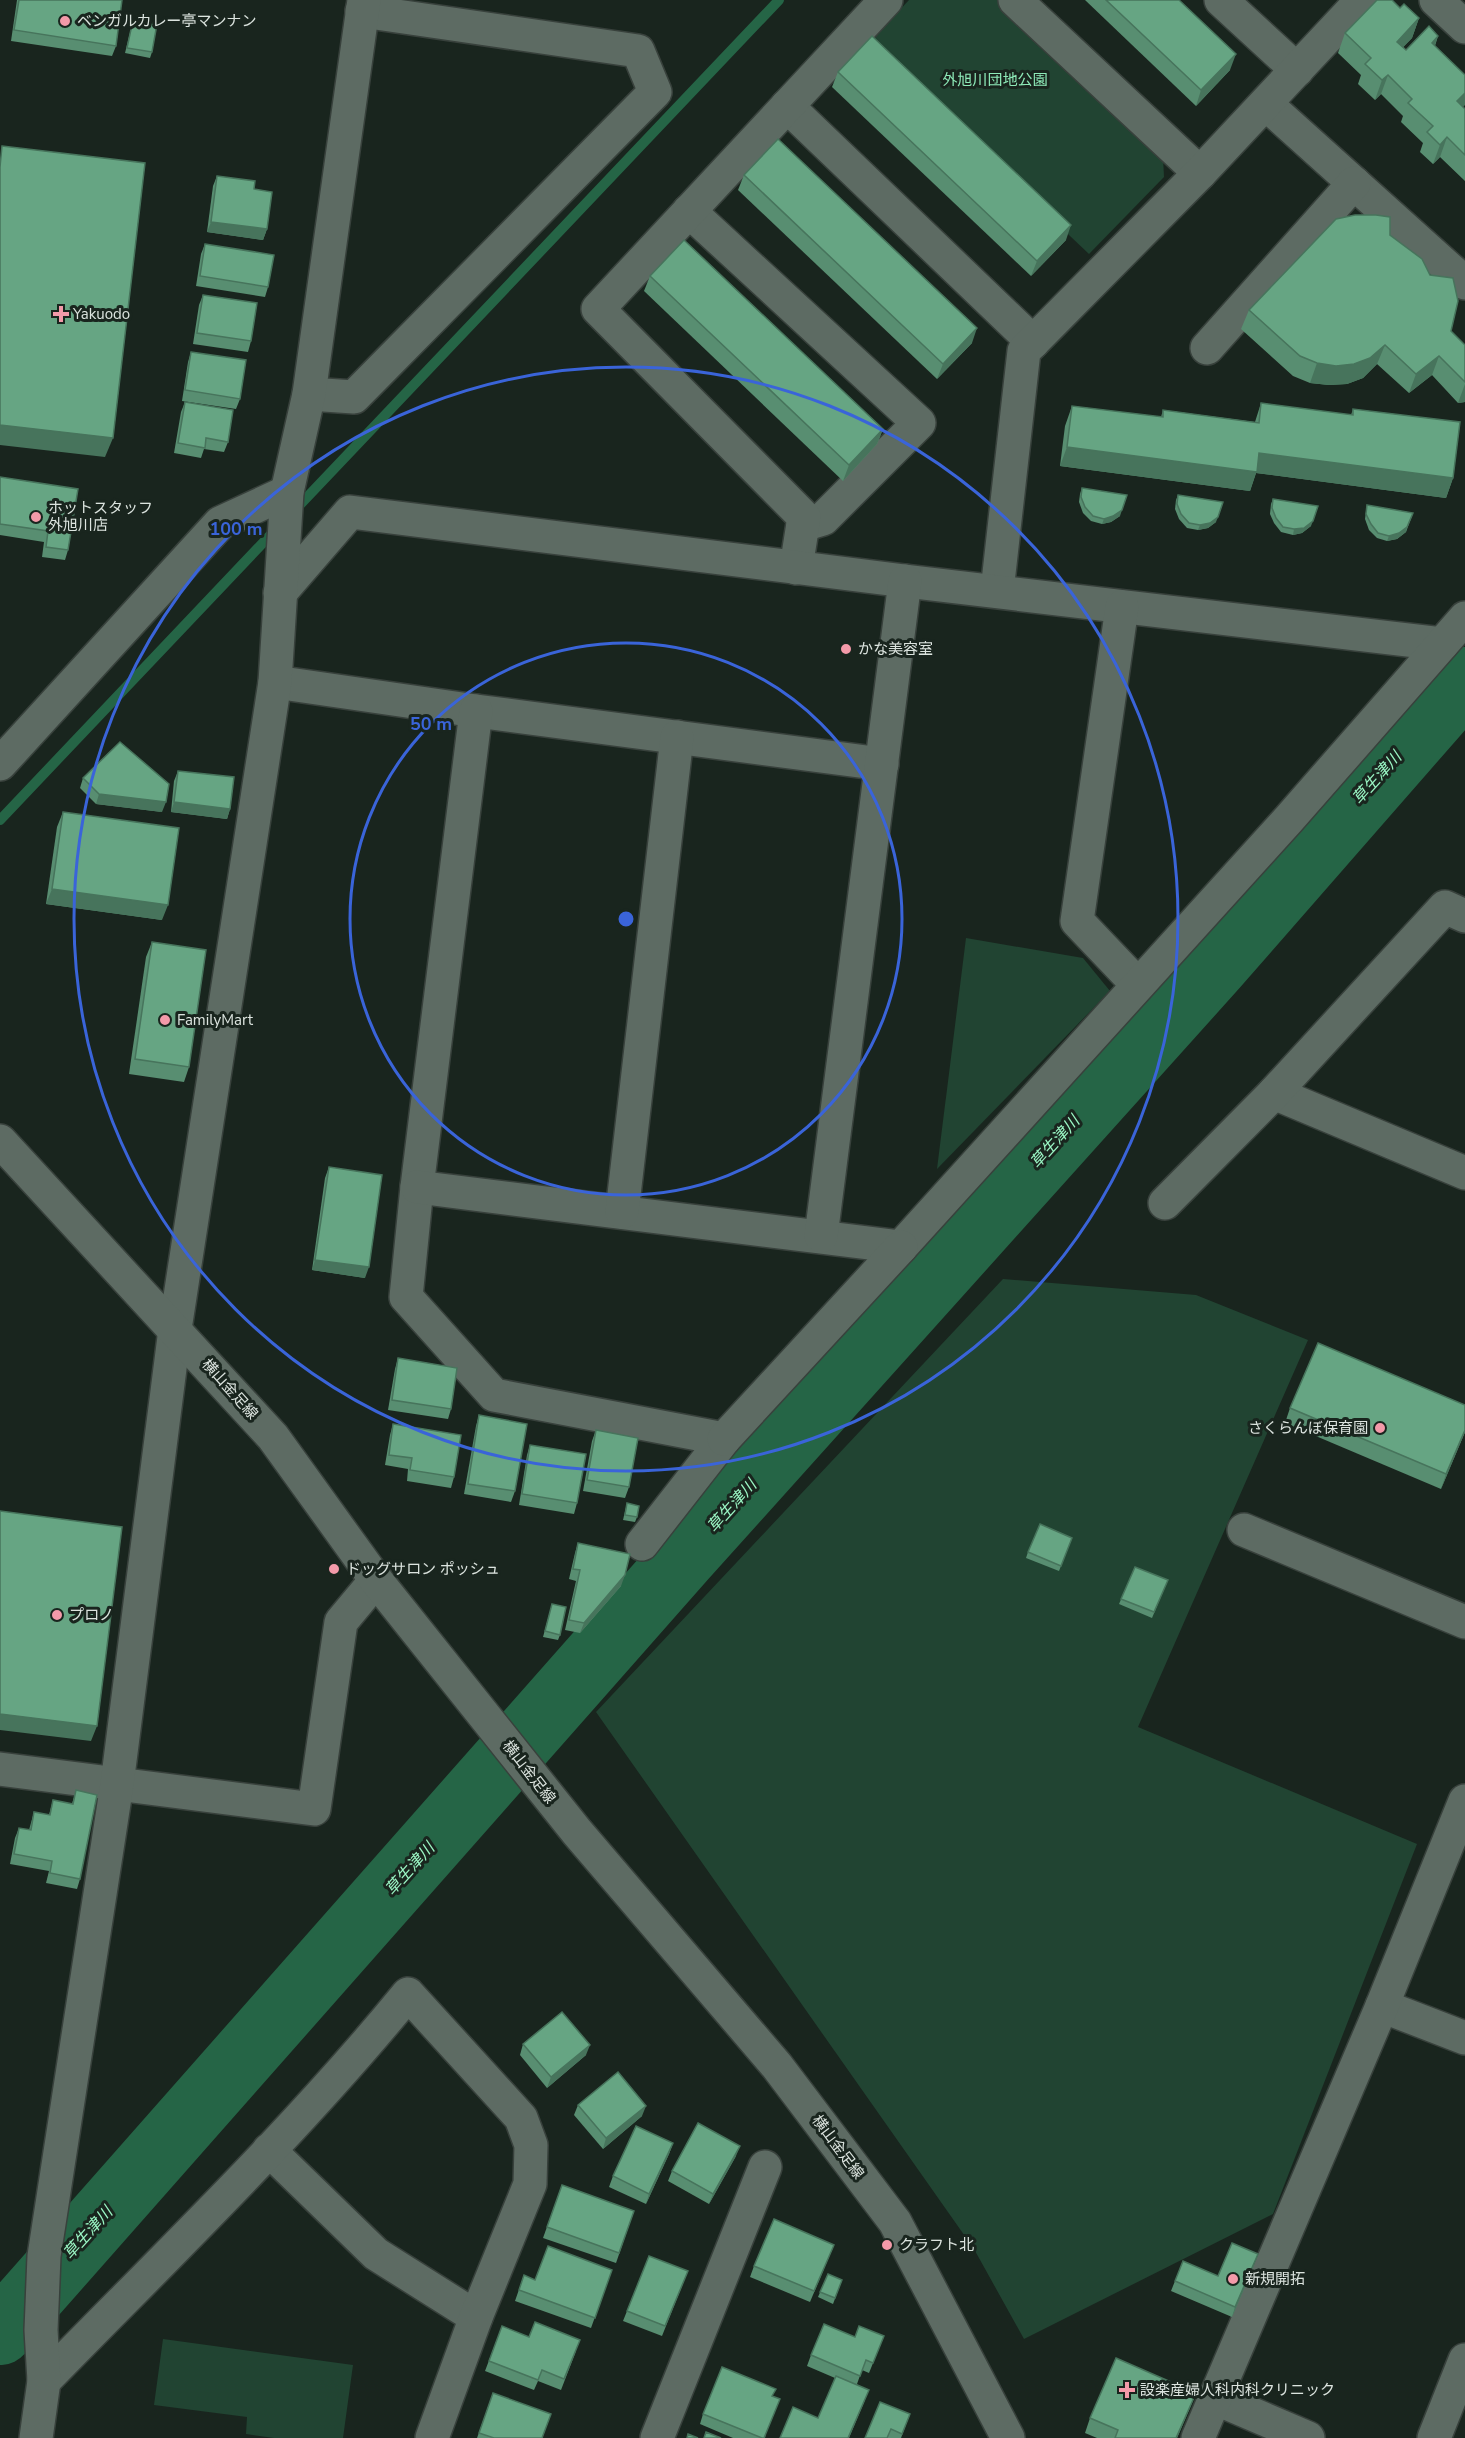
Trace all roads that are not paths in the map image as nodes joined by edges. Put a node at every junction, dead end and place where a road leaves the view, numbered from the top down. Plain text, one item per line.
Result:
1 (886, 0) edge
2 (1015, 0) edge
3 (1221, 0) edge
4 (1362, 0) edge
5 (1436, 0) edge
6 (363, 5) edge
7 (1465, 27) edge
8 (1297, 70) junction
9 (1266, 104) junction
10 (787, 106) junction
11 (1200, 173) junction
12 (1354, 183) junction
13 (689, 211) junction
14 (1465, 283) edge
15 (1033, 342) junction
16 (1207, 348) dead end
17 (309, 394) junction
18 (287, 494) junction
19 (803, 525) junction
20 (796, 568) junction
21 (905, 581) junction
22 (997, 591) junction
23 (280, 592) junction
24 (1122, 606) junction
25 (1465, 618) edge
26 (1442, 644) junction
27 (275, 682) junction
28 (476, 711) junction
29 (677, 737) junction
30 (0, 764) edge
31 (882, 764) junction
32 (1465, 916) edge
33 (1138, 985) junction
34 (1274, 1093) junction
35 (0, 1141) edge
36 (1465, 1173) edge
37 (417, 1187) junction
38 (1165, 1203) dead end
39 (622, 1212) junction
40 (821, 1236) junction
41 (902, 1247) junction
42 (175, 1329) junction
43 (724, 1439) junction
44 (1244, 1530) dead end
45 (642, 1544) dead end
46 (376, 1580) junction
47 (1465, 1622) edge
48 (0, 1769) edge
49 (117, 1784) junction
50 (1465, 1801) edge
51 (1382, 2006) junction
52 (1465, 2038) edge
53 (269, 2150) junction
54 (765, 2168) dead end
55 (476, 2318) junction
56 (1465, 2360) edge
57 (44, 2381) junction
58 (1215, 2398) junction
59 (36, 2438) edge
60 (432, 2438) edge
61 (657, 2438) edge
62 (1008, 2438) edge
63 (1198, 2438) edge
64 (1308, 2438) edge
65 (1434, 2438) edge

1 - 10 street
2 - 11 street
3 - 8 street
4 - 8 street
5 - 7 street
6 - 17 street
6 - 17 street
8 - 9 street
9 - 11 street
9 - 12 street
10 - 13 street
10 - 15 street
11 - 15 street
12 - 14 street
12 - 16 street
13 - 19 street
13 - 19 street
15 - 22 street
17 - 18 street
18 - 23 street
18 - 30 street
19 - 20 street
20 - 21 street
20 - 23 street
21 - 22 street
21 - 31 street
22 - 24 street
23 - 27 street
24 - 26 street
24 - 33 street
25 - 26 street
26 - 33 street
27 - 28 street
27 - 42 street
28 - 29 street
28 - 37 street
29 - 31 street
29 - 39 street
31 - 40 street
32 - 34 street
33 - 41 street
34 - 36 street
34 - 38 street
35 - 42 street, 横山金足線
37 - 39 street
37 - 43 street
39 - 40 street
40 - 41 street
41 - 43 street
42 - 46 street, 横山金足線
42 - 49 street
43 - 45 street
44 - 47 street
46 - 49 street
46 - 62 street, 横山金足線
48 - 49 street
49 - 57 street
50 - 51 street
51 - 52 street
51 - 58 street
53 - 55 street
53 - 55 street
53 - 57 street
54 - 61 street
55 - 60 street
56 - 65 street
57 - 59 street
58 - 63 street
58 - 64 street

